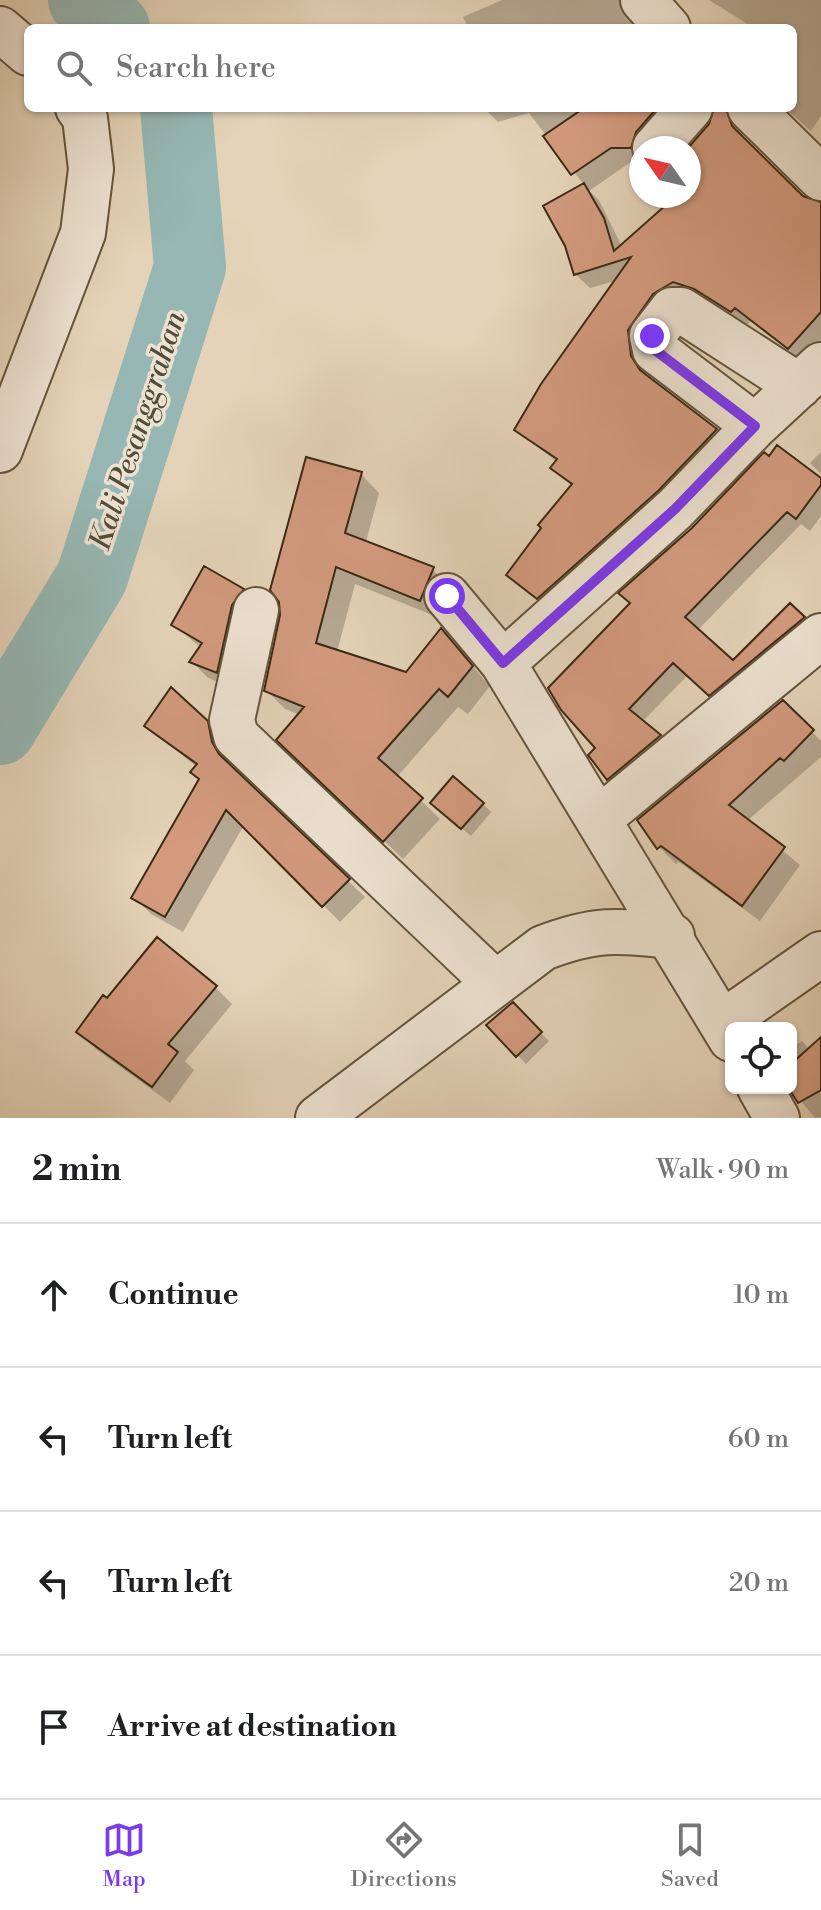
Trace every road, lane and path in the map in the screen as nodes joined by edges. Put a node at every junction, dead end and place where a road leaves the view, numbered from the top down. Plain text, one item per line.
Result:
1 (643, 0) edge
2 (664, 24) edge
3 (0, 29) edge
4 (24, 50) edge
5 (81, 112) edge
6 (686, 112) edge
7 (754, 112) edge
8 (666, 136) edge
9 (821, 178) edge
10 (810, 376) edge
11 (755, 426) junction
12 (2, 441) edge
13 (447, 596) dead end
14 (256, 610) dead end
15 (821, 636) edge
16 (503, 663) junction
17 (600, 818) junction
18 (672, 936) junction
19 (821, 954) edge
20 (494, 982) junction
21 (737, 1022) edge
22 (725, 1029) edge
23 (763, 1094) edge
24 (318, 1118) edge
25 (777, 1118) edge

1 - 2 street
3 - 4 street
5 - 12 street
6 - 8 street
7 - 9 street
10 - 11 street
10 - 11 street
11 - 16 street
13 - 16 street
14 - 20 street
15 - 17 street
16 - 17 street
17 - 18 street
18 - 20 street
18 - 22 street
19 - 21 street
20 - 24 street
23 - 25 street

